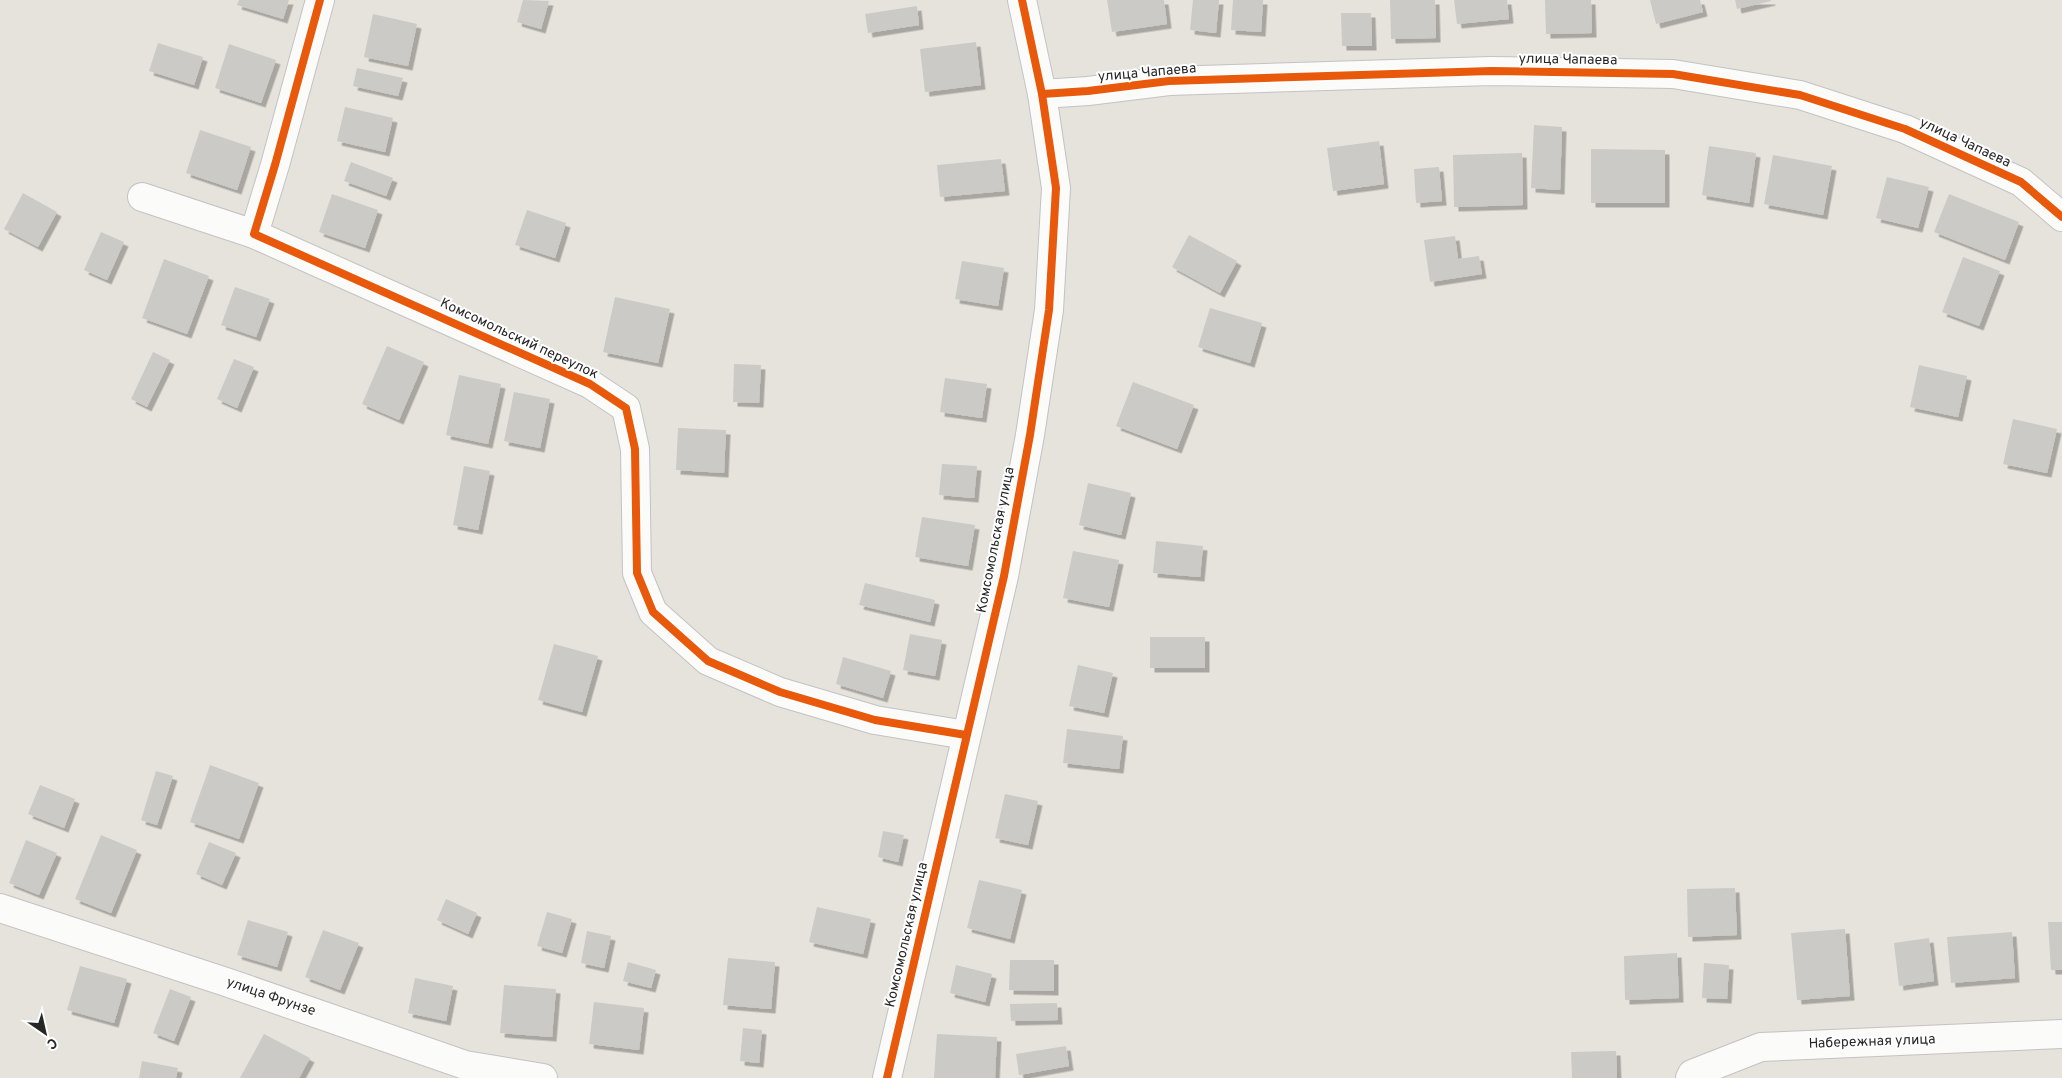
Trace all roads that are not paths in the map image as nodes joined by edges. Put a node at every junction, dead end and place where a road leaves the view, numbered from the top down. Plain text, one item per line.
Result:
1 (320, 0) edge
2 (1022, 0) edge
3 (1042, 94) junction
4 (142, 197) dead end
5 (2062, 217) edge
6 (254, 234) junction
7 (966, 735) junction
8 (0, 908) edge
9 (2062, 1034) edge
10 (543, 1078) edge
11 (888, 1078) edge
12 (1690, 1078) edge

1 - 6 street
2 - 3 street, Комсомольская улица
3 - 5 street, улица Чапаева
3 - 7 street, Комсомольская улица
4 - 6 street, Комсомольский переулок
6 - 7 street, Комсомольский переулок
7 - 11 street, Комсомольская улица
8 - 10 street, улица Фрунзе
9 - 12 street, Набережная улица

